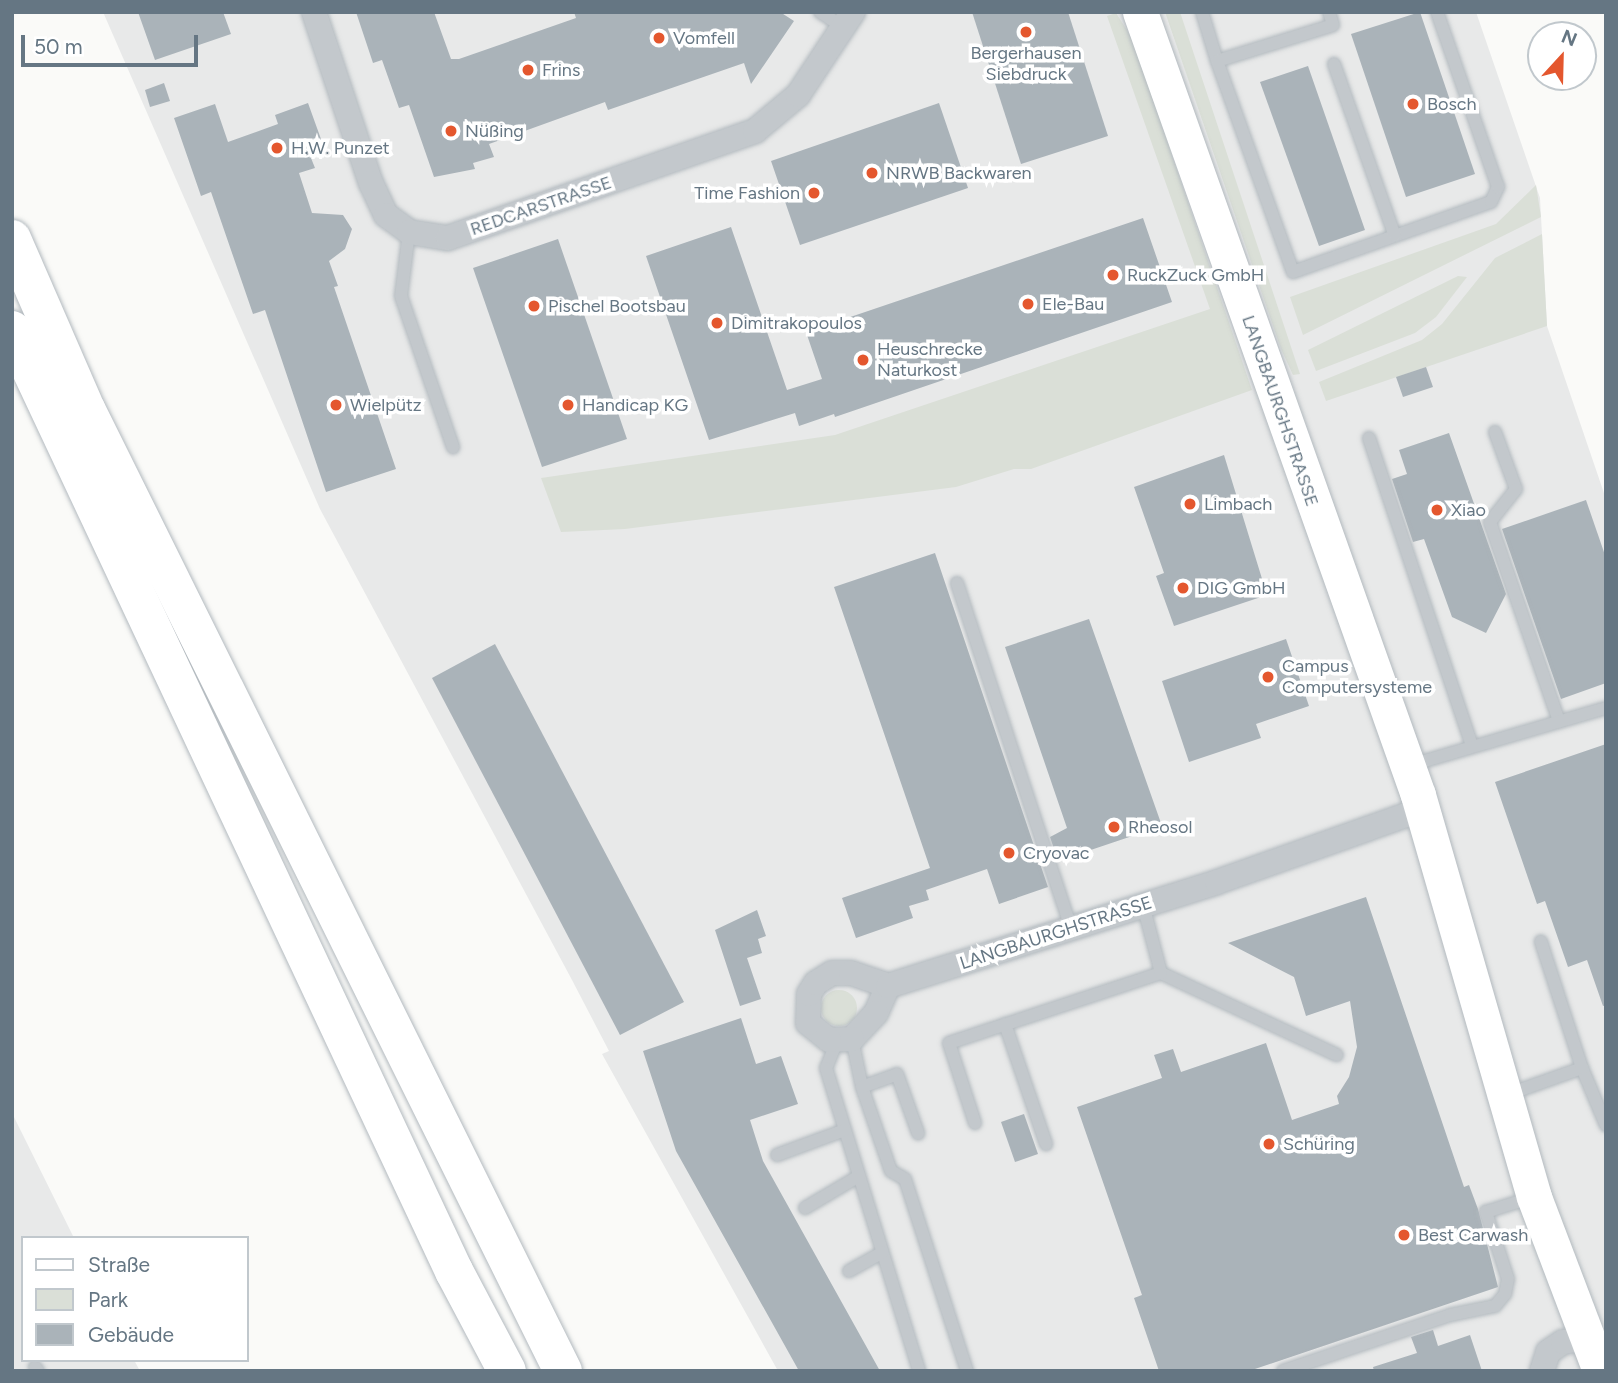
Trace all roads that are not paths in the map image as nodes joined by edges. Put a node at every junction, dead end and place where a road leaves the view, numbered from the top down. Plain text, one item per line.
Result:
1 (314, 12) edge
2 (820, 12) edge
3 (1140, 12) edge
4 (1202, 12) edge
5 (1329, 12) edge
6 (1437, 12) edge
7 (848, 20) edge
8 (1217, 61) junction
9 (1334, 64) dead end
10 (410, 232) junction
11 (1395, 236) junction
12 (12, 239) edge
13 (12, 330) edge
14 (1495, 432) dead end
15 (1369, 438) dead end
16 (453, 447) dead end
17 (957, 583) dead end
18 (1606, 708) edge
19 (1559, 721) junction
20 (1472, 746) junction
21 (1407, 766) junction
22 (1423, 809) junction
23 (1143, 905) junction
24 (1071, 928) junction
25 (1541, 942) dead end
26 (1161, 973) junction
27 (888, 986) junction
28 (1478, 992) junction
29 (1005, 1024) junction
30 (844, 1040) junction
31 (1337, 1055) dead end
32 (1582, 1068) junction
33 (862, 1087) junction
34 (1523, 1089) junction
35 (975, 1123) dead end
36 (1606, 1125) edge
37 (845, 1130) junction
38 (918, 1133) dead end
39 (1046, 1144) dead end
40 (776, 1155) dead end
41 (859, 1176) junction
42 (1534, 1197) junction
43 (805, 1208) dead end
44 (882, 1253) junction
45 (454, 1271) junction
46 (849, 1271) dead end
47 (529, 1304) junction
48 (1599, 1339) edge
49 (489, 1371) edge
50 (507, 1371) edge
51 (563, 1371) edge
52 (572, 1371) edge
53 (919, 1371) edge
54 (967, 1371) edge
55 (1283, 1371) edge
56 (1542, 1371) edge
57 (1600, 1371) edge

1 - 10 street
2 - 7 lane
3 - 21 main road, LANGBAURGHSTRASSE
4 - 8 lane
5 - 8 lane
6 - 11 lane
7 - 10 street, REDCARSTRASSE
8 - 11 lane
9 - 11 lane
10 - 16 lane
12 - 47 highway
13 - 45 highway
14 - 19 lane
15 - 20 lane
17 - 24 lane
18 - 19 lane
19 - 20 lane
20 - 21 lane
21 - 22 main road, LANGBAURGHSTRASSE
22 - 23 street, LANGBAURGHSTRASSE
22 - 28 main road, LANGBAURGHSTRASSE
23 - 24 street, LANGBAURGHSTRASSE
23 - 26 lane
24 - 27 street, LANGBAURGHSTRASSE
25 - 32 lane
26 - 29 lane
26 - 31 lane
27 - 30 street
27 - 30 street
28 - 34 main road, LANGBAURGHSTRASSE
28 - 42 main road, LANGBAURGHSTRASSE
29 - 35 lane
29 - 39 lane
30 - 33 lane
30 - 37 lane
32 - 34 lane
32 - 36 lane
33 - 38 lane
33 - 54 lane
34 - 48 main road, LANGBAURGHSTRASSE
37 - 40 lane
37 - 41 lane
41 - 43 lane
41 - 44 lane
42 - 48 main road, LANGBAURGHSTRASSE
42 - 55 lane
44 - 46 lane
44 - 53 lane
45 - 49 highway
45 - 50 highway
47 - 51 highway
47 - 52 highway
48 - 56 street
48 - 57 main road, LANGBAURGHSTRASSE

